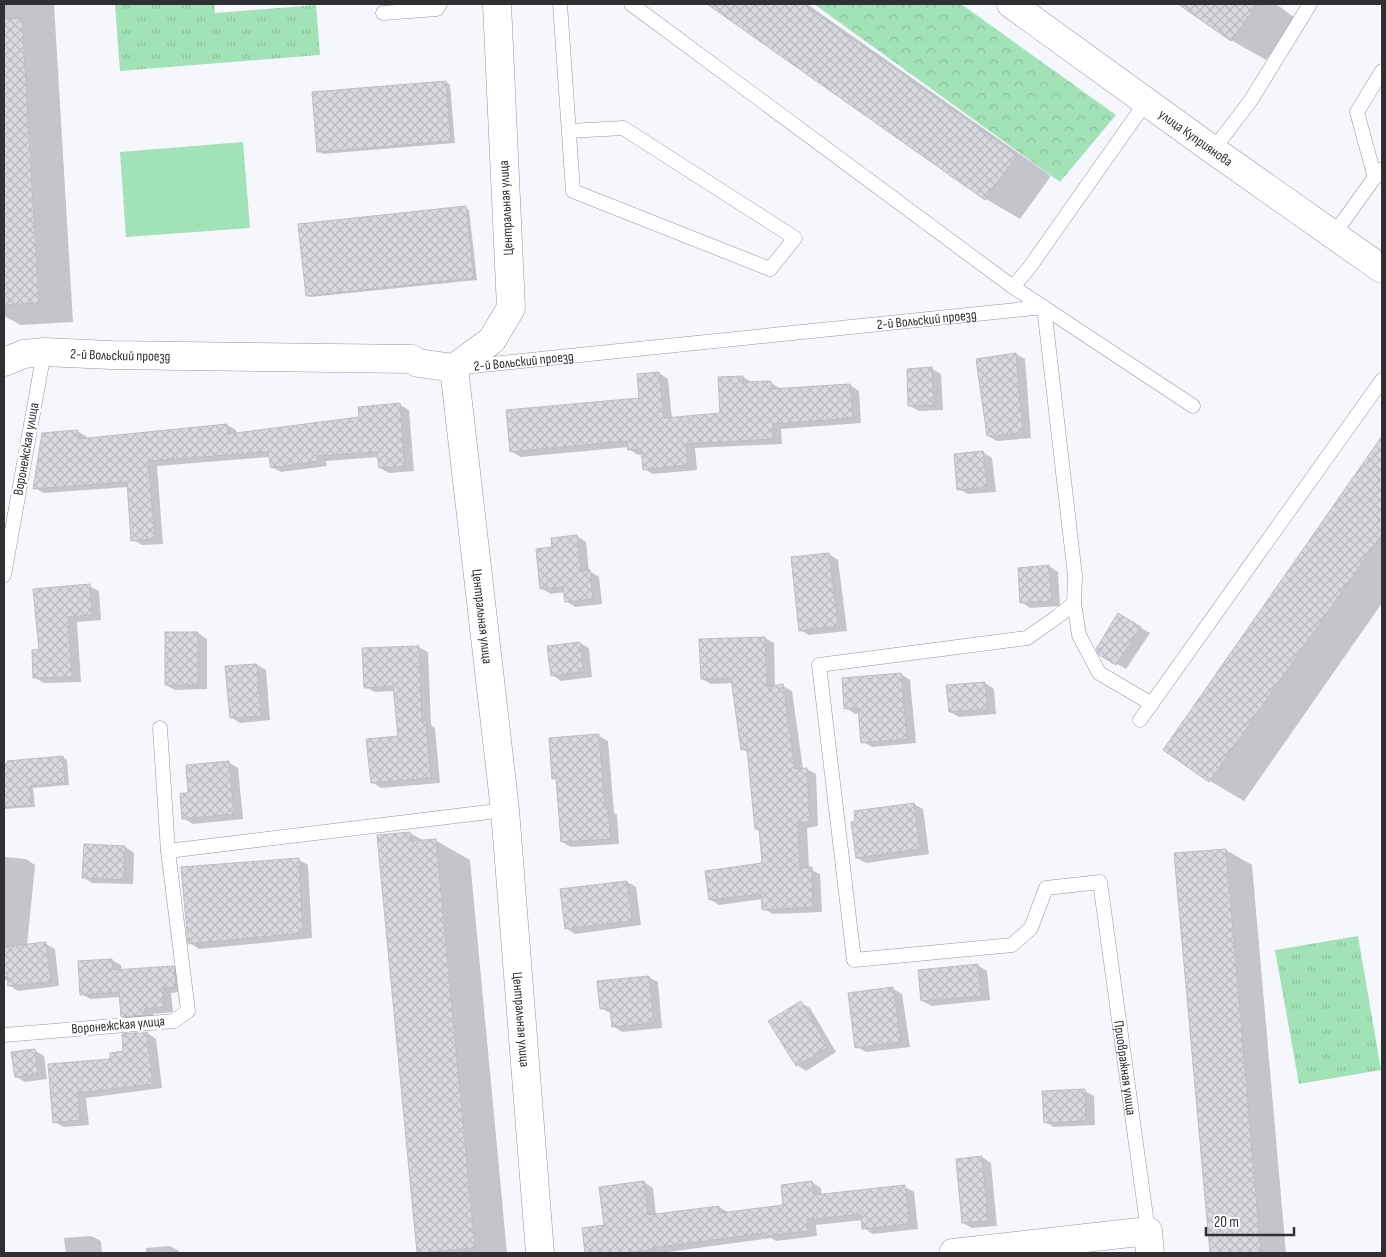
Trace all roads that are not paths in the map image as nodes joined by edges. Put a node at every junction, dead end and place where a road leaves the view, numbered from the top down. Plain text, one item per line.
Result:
1 (440, 4) edge
2 (497, 4) edge
3 (560, 4) edge
4 (631, 4) edge
5 (1011, 4) edge
6 (1310, 4) edge
7 (383, 13) dead end
8 (1382, 72) edge
9 (1146, 102) junction
10 (569, 131) junction
11 (1213, 150) junction
12 (1379, 173) edge
13 (1334, 234) junction
14 (1382, 269) edge
15 (1013, 287) junction
16 (1044, 307) junction
17 (44, 352) junction
18 (4, 362) edge
19 (454, 368) junction
20 (1382, 380) edge
21 (1193, 406) dead end
22 (4, 574) edge
23 (1074, 603) junction
24 (1152, 704) junction
25 (1140, 720) dead end
26 (160, 728) dead end
27 (505, 810) junction
28 (168, 851) junction
29 (4, 1035) edge
30 (1149, 1242) edge
31 (540, 1253) edge
32 (952, 1253) edge

1 - 7 lane
2 - 19 street, Центральная улица
3 - 10 lane
4 - 15 lane
5 - 9 street, улица Куприянова
6 - 11 lane
8 - 12 lane
9 - 11 street, улица Куприянова
9 - 15 lane
10 - 10 lane
11 - 13 street, улица Куприянова
12 - 13 lane
13 - 14 street, улица Куприянова
15 - 16 lane
16 - 19 lane, 2-й Вольский проезд
16 - 21 lane
16 - 23 lane
17 - 18 street, 2-й Вольский проезд
17 - 19 street, 2-й Вольский проезд
17 - 22 lane, Воронежская улица
19 - 27 street, Центральная улица
20 - 24 lane
23 - 24 lane
23 - 30 lane, Приовражная улица
24 - 25 lane
26 - 28 lane
27 - 28 lane
27 - 31 street, Центральная улица
28 - 29 lane, Воронежская улица
30 - 32 street

